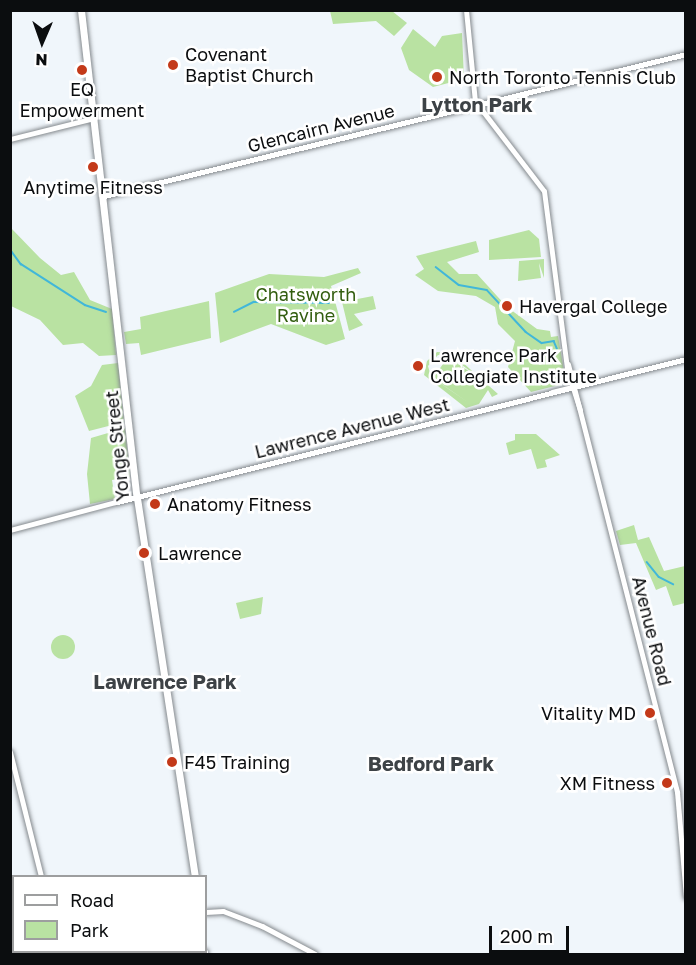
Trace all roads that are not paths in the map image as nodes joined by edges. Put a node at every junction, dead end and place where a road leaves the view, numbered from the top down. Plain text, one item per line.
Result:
1 (81, 10) edge
2 (466, 10) edge
3 (686, 54) edge
4 (478, 105) junction
5 (94, 118) junction
6 (10, 139) edge
7 (104, 196) junction
8 (686, 359) edge
9 (574, 386) junction
10 (137, 498) junction
11 (10, 531) edge
12 (10, 752) edge
13 (41, 875) edge
14 (195, 875) edge
15 (686, 897) edge
16 (207, 912) edge
17 (314, 954) edge

1 - 5 main road, Yonge Street
2 - 4 main road, Avenue Road
3 - 4 main road, Glencairn Avenue
4 - 7 main road, Glencairn Avenue
4 - 9 main road, Avenue Road
5 - 6 main road
5 - 7 main road, Yonge Street
7 - 10 main road, Yonge Street
8 - 9 main road, Lawrence Avenue West
9 - 10 main road, Lawrence Avenue West
9 - 15 main road, Avenue Road
10 - 11 main road, Lawrence Avenue West
10 - 14 main road, Yonge Street
12 - 13 main road
16 - 17 main road

